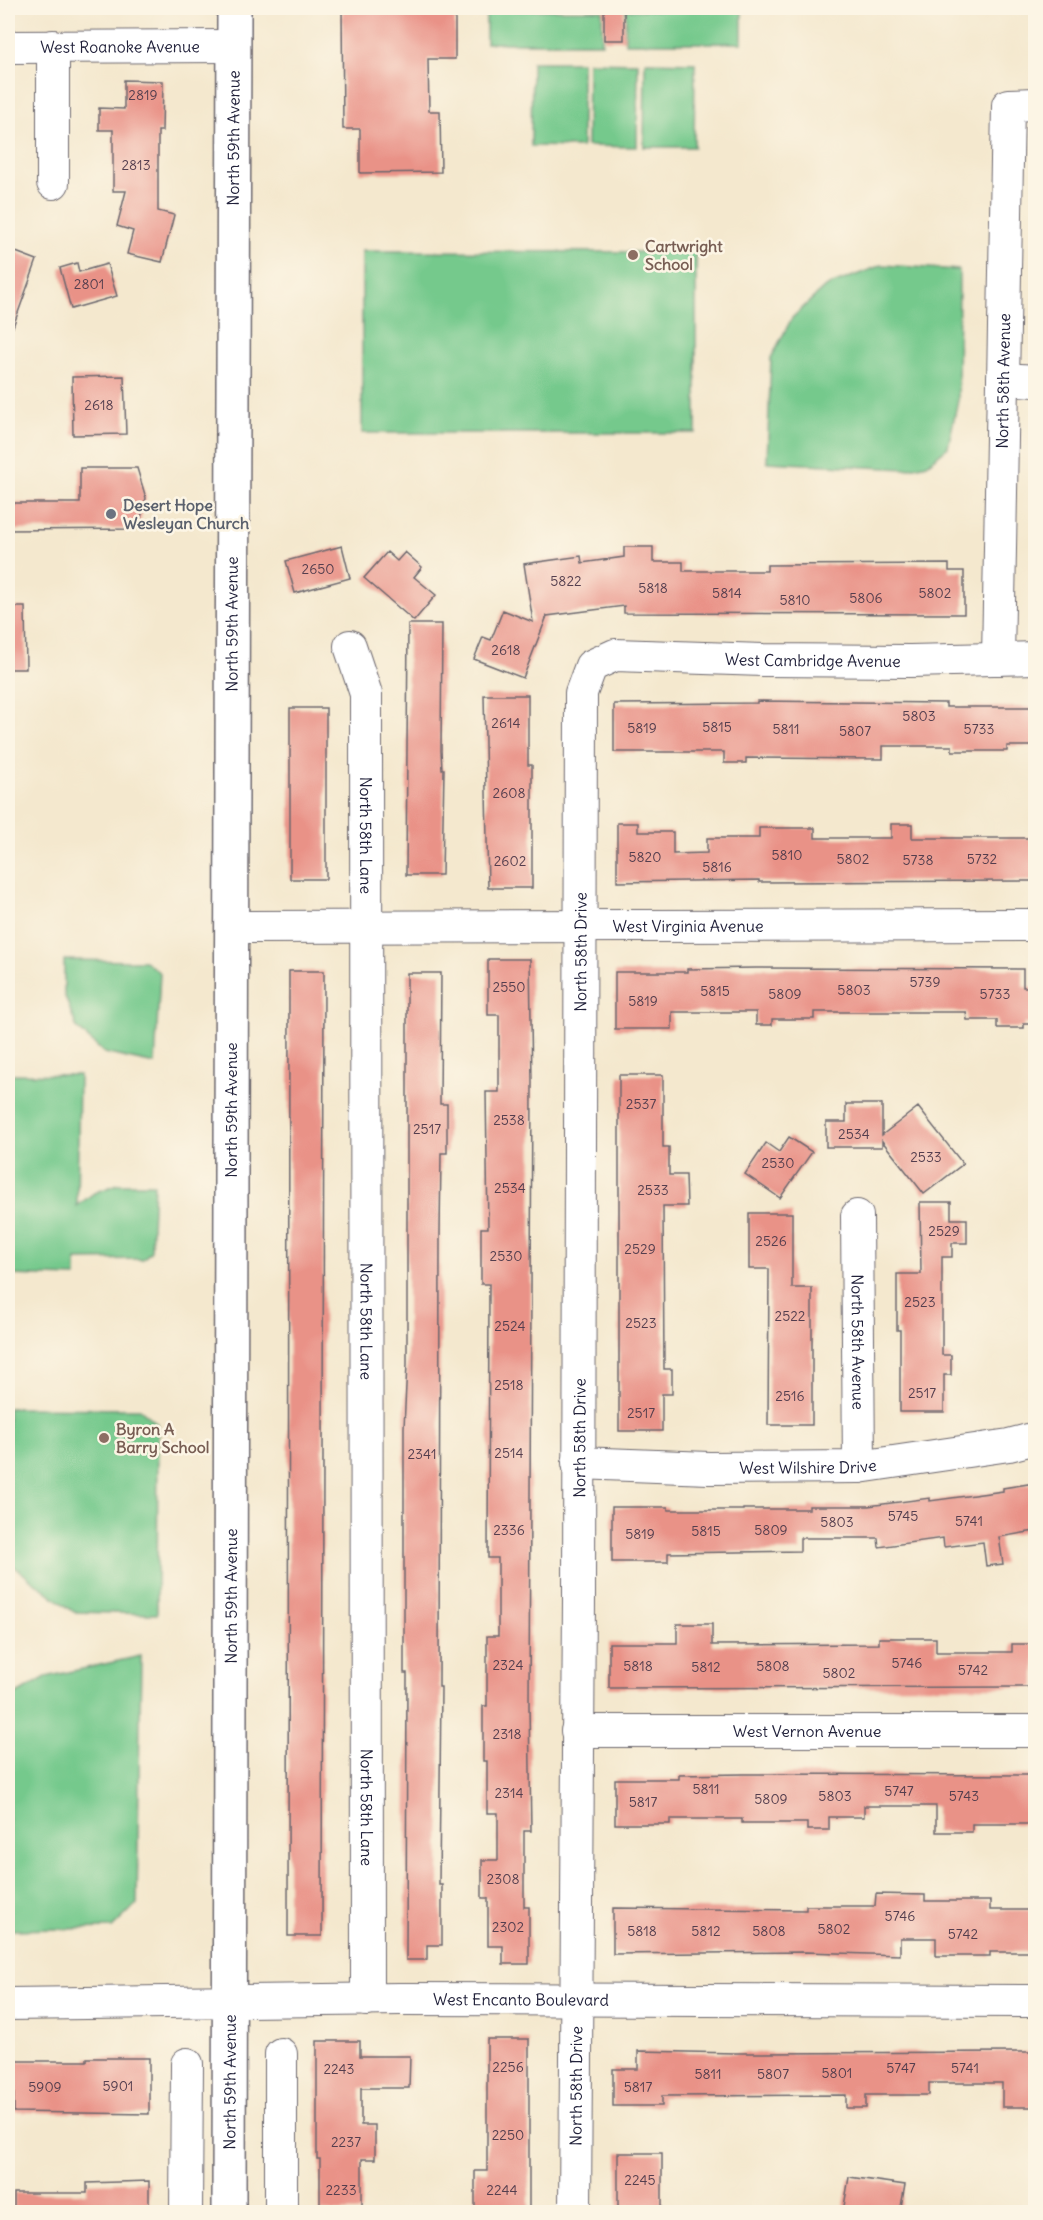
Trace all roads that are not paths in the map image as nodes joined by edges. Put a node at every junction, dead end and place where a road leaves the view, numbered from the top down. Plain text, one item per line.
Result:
1 (234, 8) edge
2 (53, 46) junction
3 (234, 46) junction
4 (8, 47) edge
5 (1022, 104) edge
6 (53, 183) dead end
7 (1003, 379) junction
8 (1035, 381) edge
9 (350, 646) dead end
10 (998, 658) junction
11 (1035, 658) edge
12 (591, 666) joint
13 (579, 925) junction
14 (1035, 925) edge
15 (232, 927) junction
16 (366, 927) junction
17 (857, 1216) dead end
18 (1035, 1438) edge
19 (578, 1463) junction
20 (859, 1467) junction
21 (577, 1731) junction
22 (1035, 1731) edge
23 (575, 1999) junction
24 (367, 2000) junction
25 (1035, 2001) edge
26 (231, 2002) junction
27 (8, 2004) edge
28 (281, 2054) dead end
29 (187, 2064) dead end
30 (186, 2212) edge
31 (229, 2212) edge
32 (280, 2212) edge
33 (575, 2212) edge

1 - 3 main road, North 59th Avenue
2 - 3 street, West Roanoke Avenue
2 - 4 street, West Roanoke Avenue
2 - 6 street
3 - 15 main road, North 59th Avenue
5 - 7 street, North 58th Avenue
7 - 8 street
7 - 10 street, North 58th Avenue
9 - 16 street, North 58th Lane
10 - 11 street, West Cambridge Avenue
10 - 12 street, West Cambridge Avenue
12 - 13 street, North 58th Drive
13 - 14 street, West Virginia Avenue
13 - 16 street, West Virginia Avenue
13 - 19 street, North 58th Drive
15 - 16 street, West Virginia Avenue
15 - 26 main road, North 59th Avenue
16 - 24 street, North 58th Lane
17 - 20 street, North 58th Avenue
18 - 20 street, West Wilshire Drive
19 - 20 street, West Wilshire Drive
19 - 21 street, North 58th Drive
21 - 22 street, West Vernon Avenue
21 - 23 street, North 58th Drive
23 - 24 street, West Encanto Boulevard
23 - 25 street, West Encanto Boulevard
23 - 33 street, North 58th Drive
24 - 26 street, West Encanto Boulevard
26 - 27 street, West Encanto Boulevard
26 - 31 main road, North 59th Avenue
28 - 32 street
29 - 30 street

